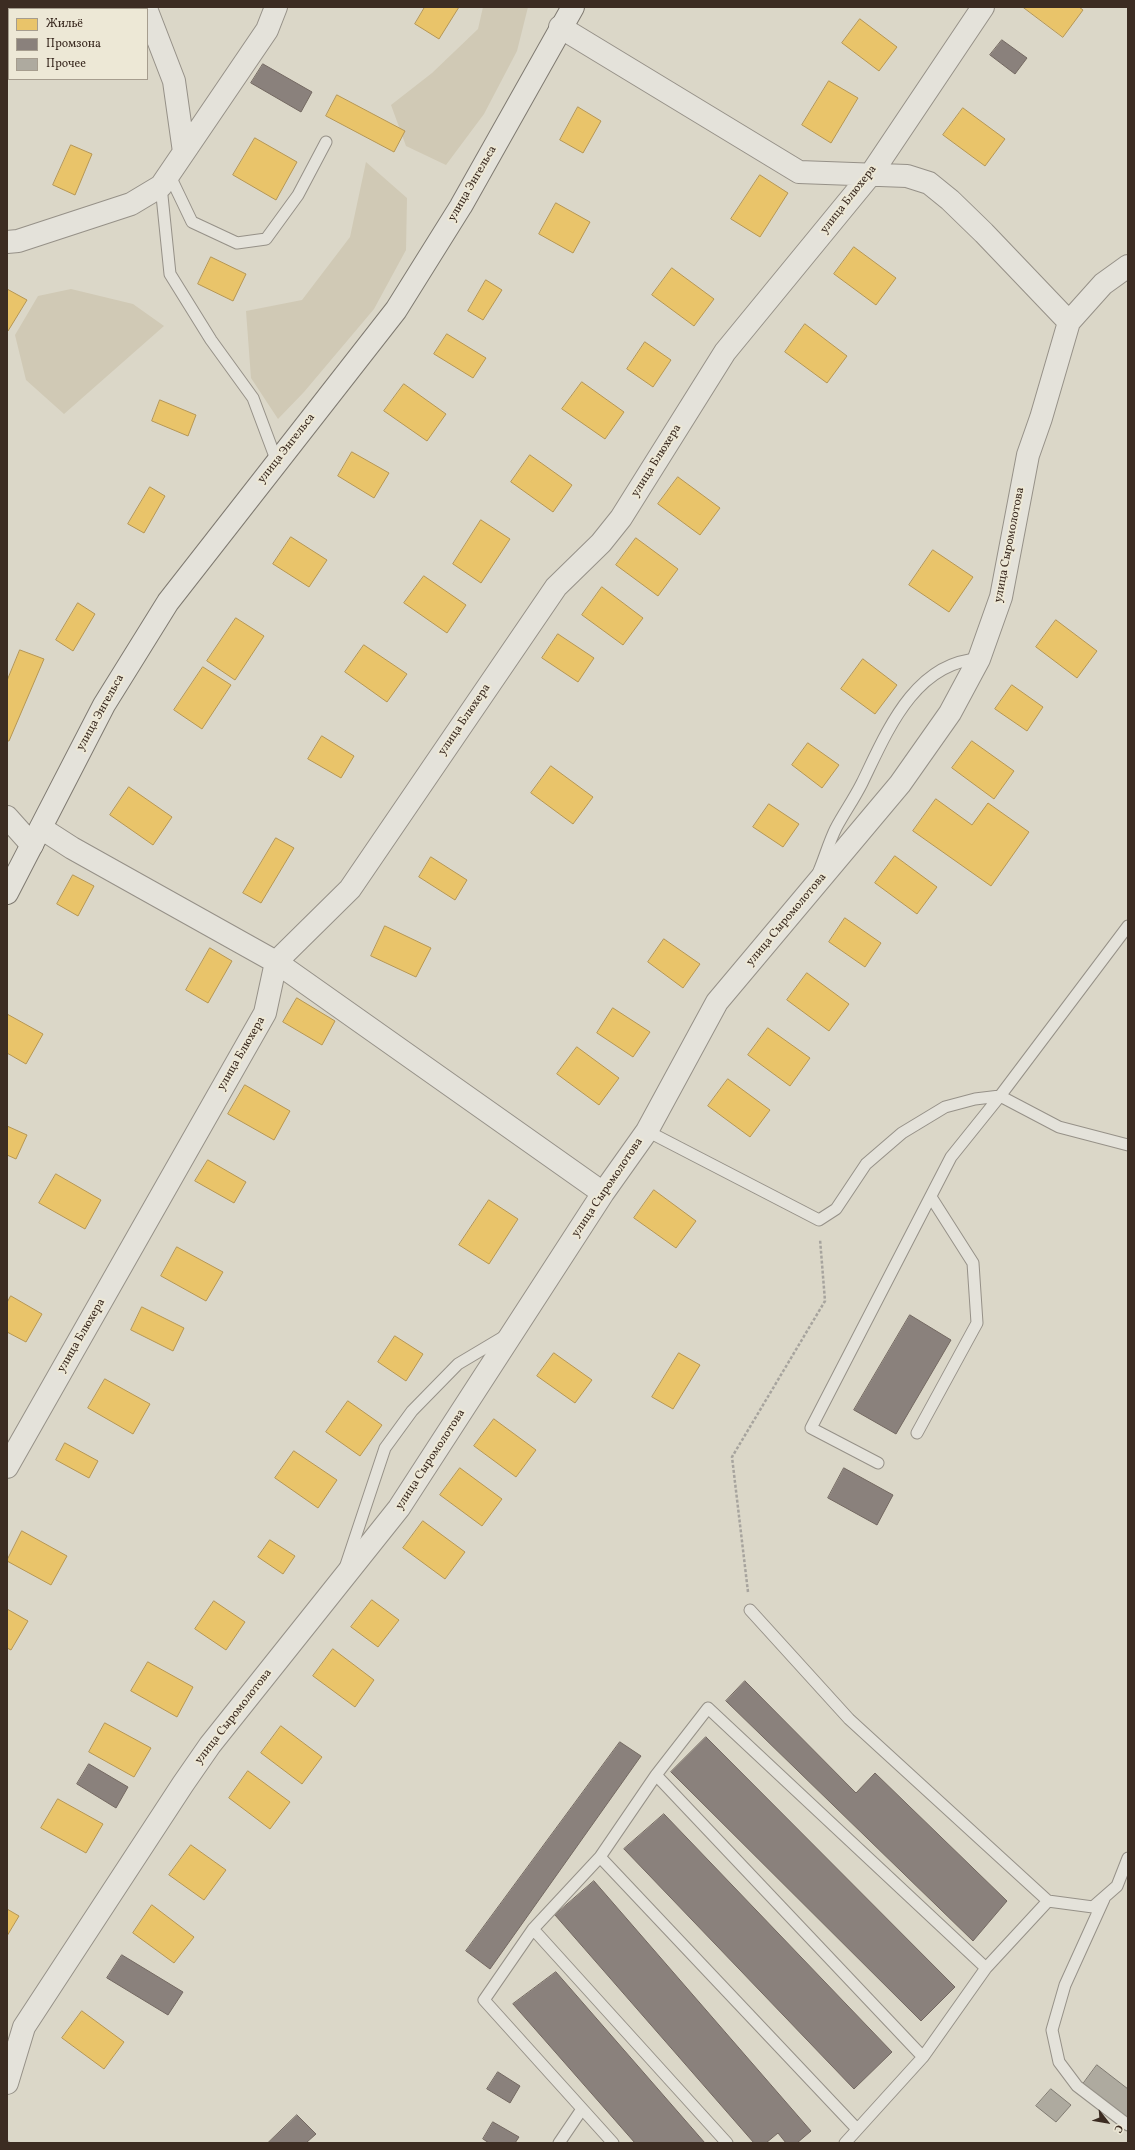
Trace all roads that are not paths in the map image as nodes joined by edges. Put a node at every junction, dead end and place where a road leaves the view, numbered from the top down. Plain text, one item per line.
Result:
1 (276, 7) edge
2 (573, 7) edge
3 (983, 7) edge
4 (148, 14) edge
5 (560, 27) junction
6 (326, 142) dead end
7 (184, 152) junction
8 (871, 174) junction
9 (165, 180) junction
10 (7, 242) edge
11 (1128, 266) edge
12 (1068, 322) junction
13 (277, 462) junction
14 (979, 659) junction
15 (7, 817) edge
16 (36, 836) junction
17 (811, 892) junction
18 (7, 893) edge
19 (1128, 926) edge
20 (276, 962) junction
21 (1000, 1096) junction
22 (648, 1130) junction
23 (1128, 1145) edge
24 (603, 1193) junction
25 (930, 1197) junction
26 (515, 1330) junction
27 (917, 1433) dead end
28 (878, 1462) dead end
29 (7, 1467) edge
30 (340, 1582) junction
31 (750, 1610) road end
32 (656, 1775) junction
33 (600, 1857) junction
34 (1128, 1858) edge
35 (1105, 1897) junction
36 (1048, 1901) junction
37 (533, 1929) junction
38 (986, 1968) junction
39 (16, 2030) edge
40 (923, 2057) junction
41 (7, 2082) edge
42 (582, 2109) junction
43 (1128, 2126) edge
44 (857, 2129) junction
45 (559, 2143) edge
46 (613, 2143) edge
47 (727, 2143) edge
48 (844, 2143) edge

1 - 7 street
2 - 5 street, улица Энгельса
3 - 8 street, улица Блюхера
4 - 7 street
5 - 8 street
5 - 13 street, улица Энгельса
6 - 9 lane
7 - 9 street
8 - 12 street
8 - 20 street, улица Блюхера
9 - 10 street
9 - 13 lane
11 - 12 street, улица Сыромолотова
12 - 14 street, улица Сыромолотова
13 - 16 street, улица Энгельса
14 - 17 street, улица Сыромолотова
14 - 17 lane
15 - 16 street
16 - 18 street, улица Энгельса
16 - 20 street
17 - 22 street, улица Сыромолотова
19 - 21 lane
20 - 24 street
20 - 29 street, улица Блюхера
21 - 22 lane
21 - 23 lane
21 - 25 lane
22 - 24 street, улица Сыромолотова
24 - 26 street, улица Сыромолотова
25 - 27 lane
25 - 28 lane
26 - 30 street, улица Сыромолотова
26 - 30 lane
30 - 39 street, улица Сыромолотова
31 - 36 lane
32 - 33 lane
32 - 38 lane
32 - 40 lane
33 - 37 lane
33 - 44 lane
34 - 35 lane
35 - 36 lane
35 - 43 lane
36 - 38 lane
37 - 42 lane
37 - 47 lane
38 - 40 lane
39 - 41 street, улица Сыромолотова
40 - 44 lane
42 - 45 lane
42 - 46 lane
44 - 48 lane

